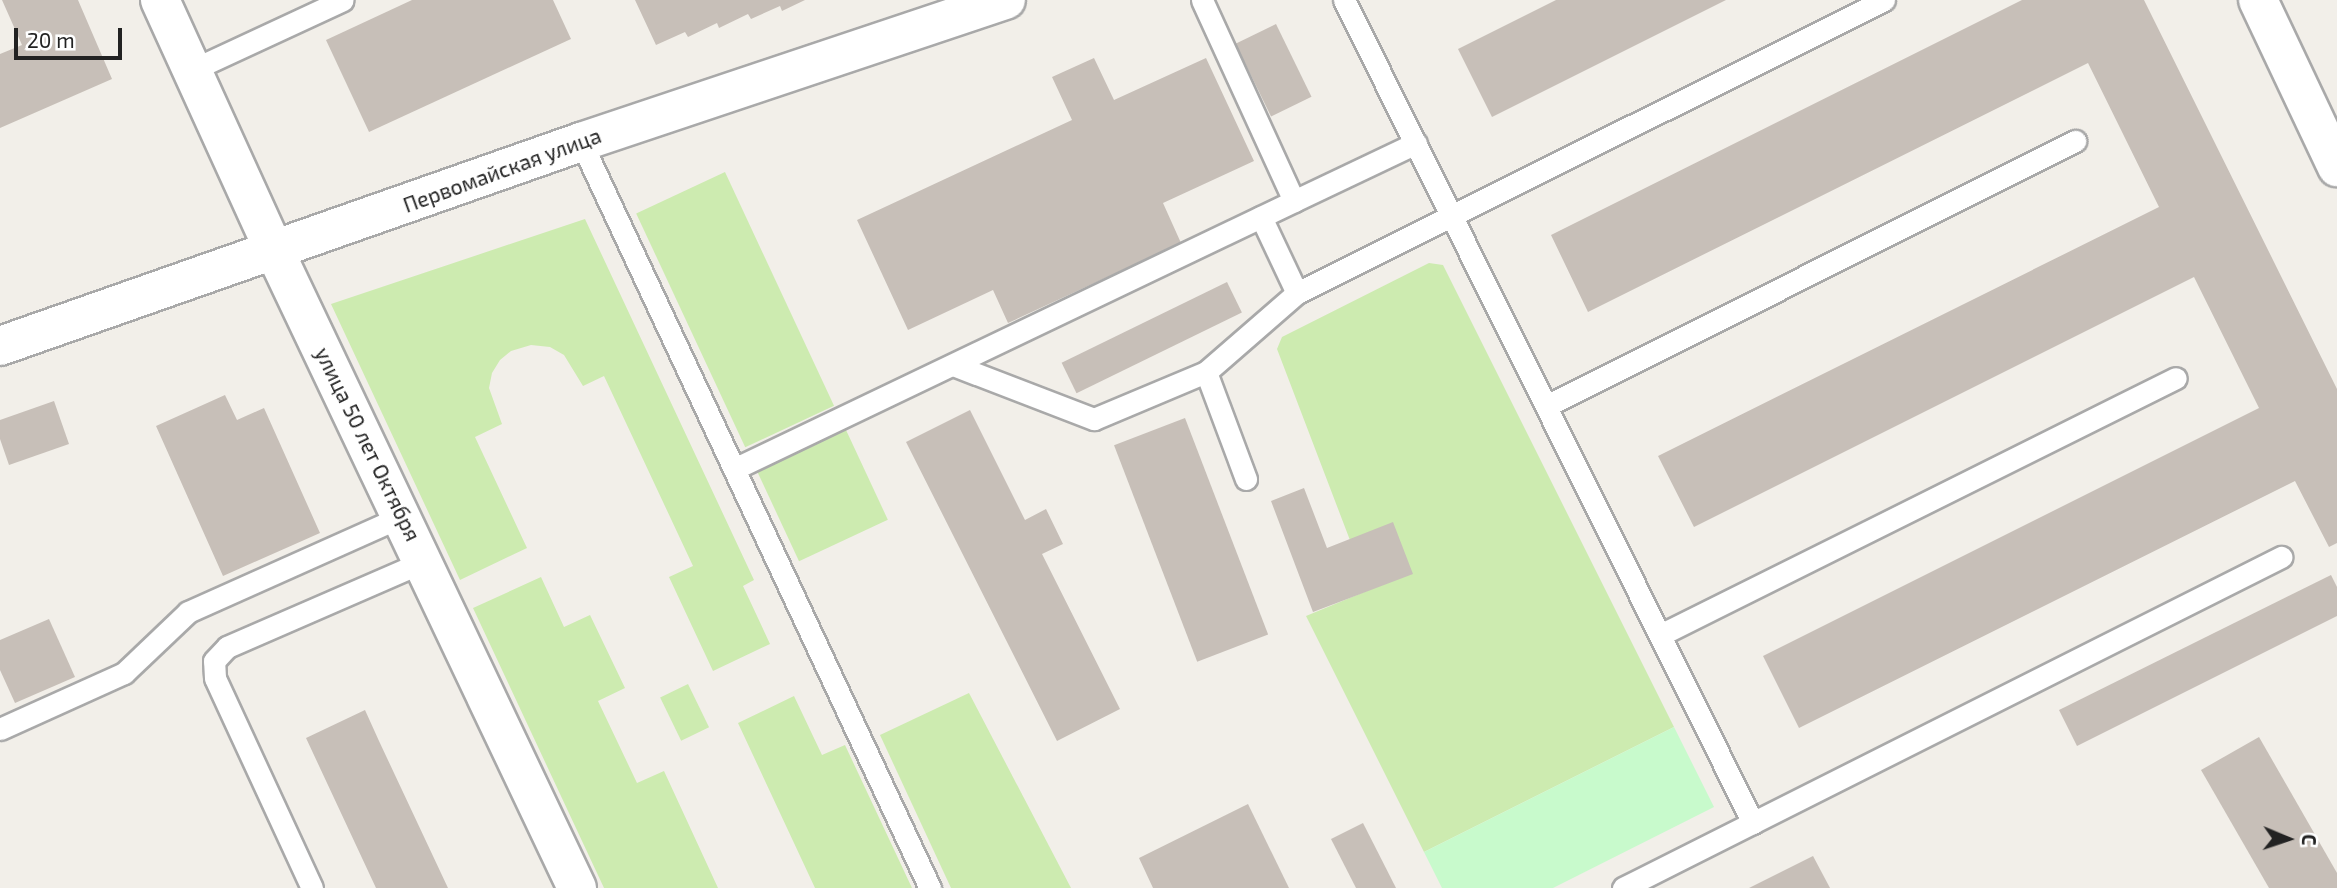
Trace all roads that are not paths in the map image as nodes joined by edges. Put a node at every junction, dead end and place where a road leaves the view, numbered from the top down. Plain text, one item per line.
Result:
1 (160, 0) edge
2 (343, 0) edge
3 (1006, 0) edge
4 (1202, 0) edge
5 (1344, 0) edge
6 (1884, 0) edge
7 (2258, 0) edge
8 (192, 70) junction
9 (2075, 141) dead end
10 (581, 142) junction
11 (1416, 143) junction
12 (2337, 167) edge
13 (1294, 201) junction
14 (1451, 216) junction
15 (1261, 217) junction
16 (275, 251) junction
17 (1297, 293) junction
18 (0, 346) edge
19 (953, 365) junction
20 (1206, 372) junction
21 (2176, 378) dead end
22 (1546, 406) junction
23 (734, 469) junction
24 (1246, 479) dead end
25 (403, 516) junction
26 (2281, 557) dead end
27 (425, 561) junction
28 (1660, 635) junction
29 (0, 729) edge
30 (1753, 823) junction
31 (312, 888) edge
32 (576, 888) edge
33 (930, 888) edge
34 (1623, 888) edge

1 - 8 street, улица 50 лет Октября
2 - 8 lane
3 - 10 street, Первомайская улица
4 - 13 lane
5 - 11 lane
6 - 14 lane
7 - 12 street
8 - 16 street, улица 50 лет Октября
9 - 22 lane
10 - 16 street, Первомайская улица
10 - 23 lane
11 - 13 lane
11 - 14 lane
13 - 15 lane
14 - 17 lane
14 - 22 lane
15 - 17 lane
15 - 19 lane
16 - 18 street, Первомайская улица
16 - 25 street, улица 50 лет Октября
17 - 20 lane
19 - 20 lane
19 - 23 lane
20 - 24 lane
21 - 28 lane
22 - 28 lane
23 - 33 lane
25 - 27 street, улица 50 лет Октября
25 - 29 lane
26 - 30 lane
27 - 31 lane
27 - 32 street, улица 50 лет Октября
28 - 30 lane
30 - 34 lane

